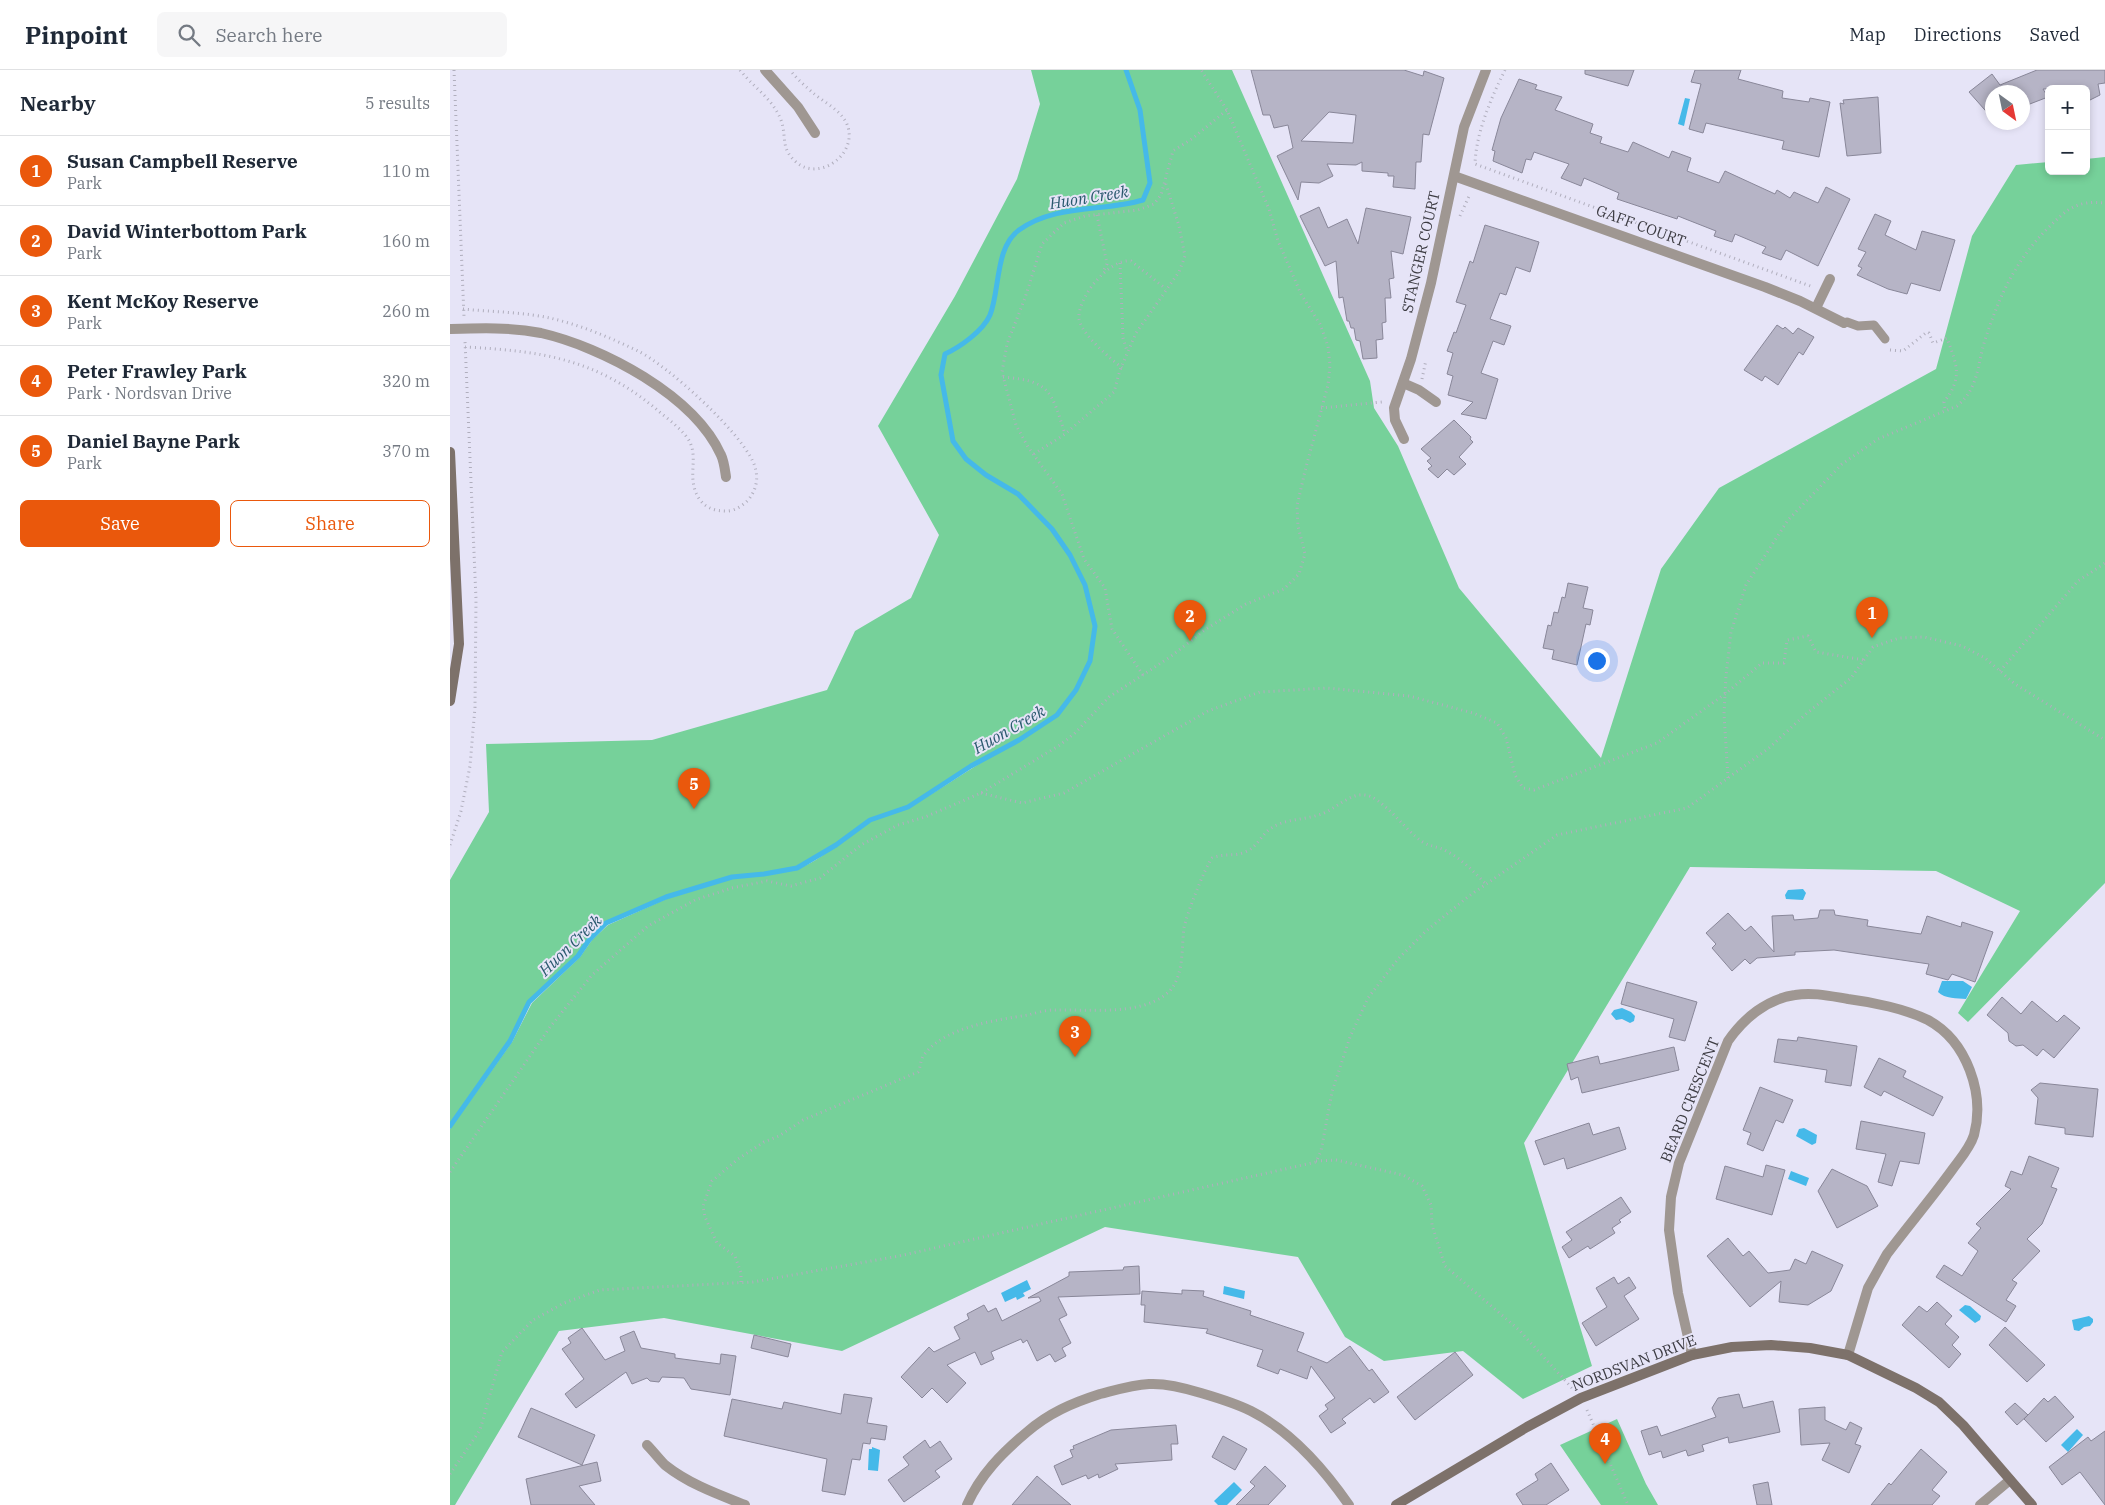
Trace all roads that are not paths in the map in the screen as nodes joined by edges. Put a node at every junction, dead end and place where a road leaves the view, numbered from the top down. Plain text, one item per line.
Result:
1 (765, 70) edge
2 (1486, 70) edge
3 (815, 133) dead end
4 (1454, 176) junction
5 (1830, 279) dead end
6 (1816, 308) junction
7 (1844, 323) joint
8 (450, 330) edge
9 (1884, 338) road end
10 (1403, 383) junction
11 (1436, 402) dead end
12 (1404, 439) dead end
13 (450, 452) edge
14 (726, 477) dead end
15 (452, 513) edge
16 (450, 701) edge
17 (1692, 1355) junction
18 (1848, 1355) junction
19 (647, 1445) dead end
20 (2010, 1480) junction
21 (745, 1505) edge
22 (968, 1505) edge
23 (1350, 1505) edge
24 (1396, 1505) edge
25 (1980, 1505) edge
26 (2032, 1505) edge

1 - 3 street
2 - 4 street, STANGER COURT
4 - 6 street, GAFF COURT
4 - 10 street, STANGER COURT
5 - 6 street
6 - 7 street, GAFF COURT
7 - 9 lane, GAFF COURT
8 - 14 street
10 - 11 street
10 - 12 street, STANGER COURT
13 - 15 street
15 - 16 street
17 - 18 street, NORDSVAN DRIVE
17 - 18 street, BEARD CRESCENT
17 - 24 street, NORDSVAN DRIVE
18 - 20 street, NORDSVAN DRIVE
19 - 21 street
20 - 25 street
20 - 26 street, NORDSVAN DRIVE
22 - 23 street

